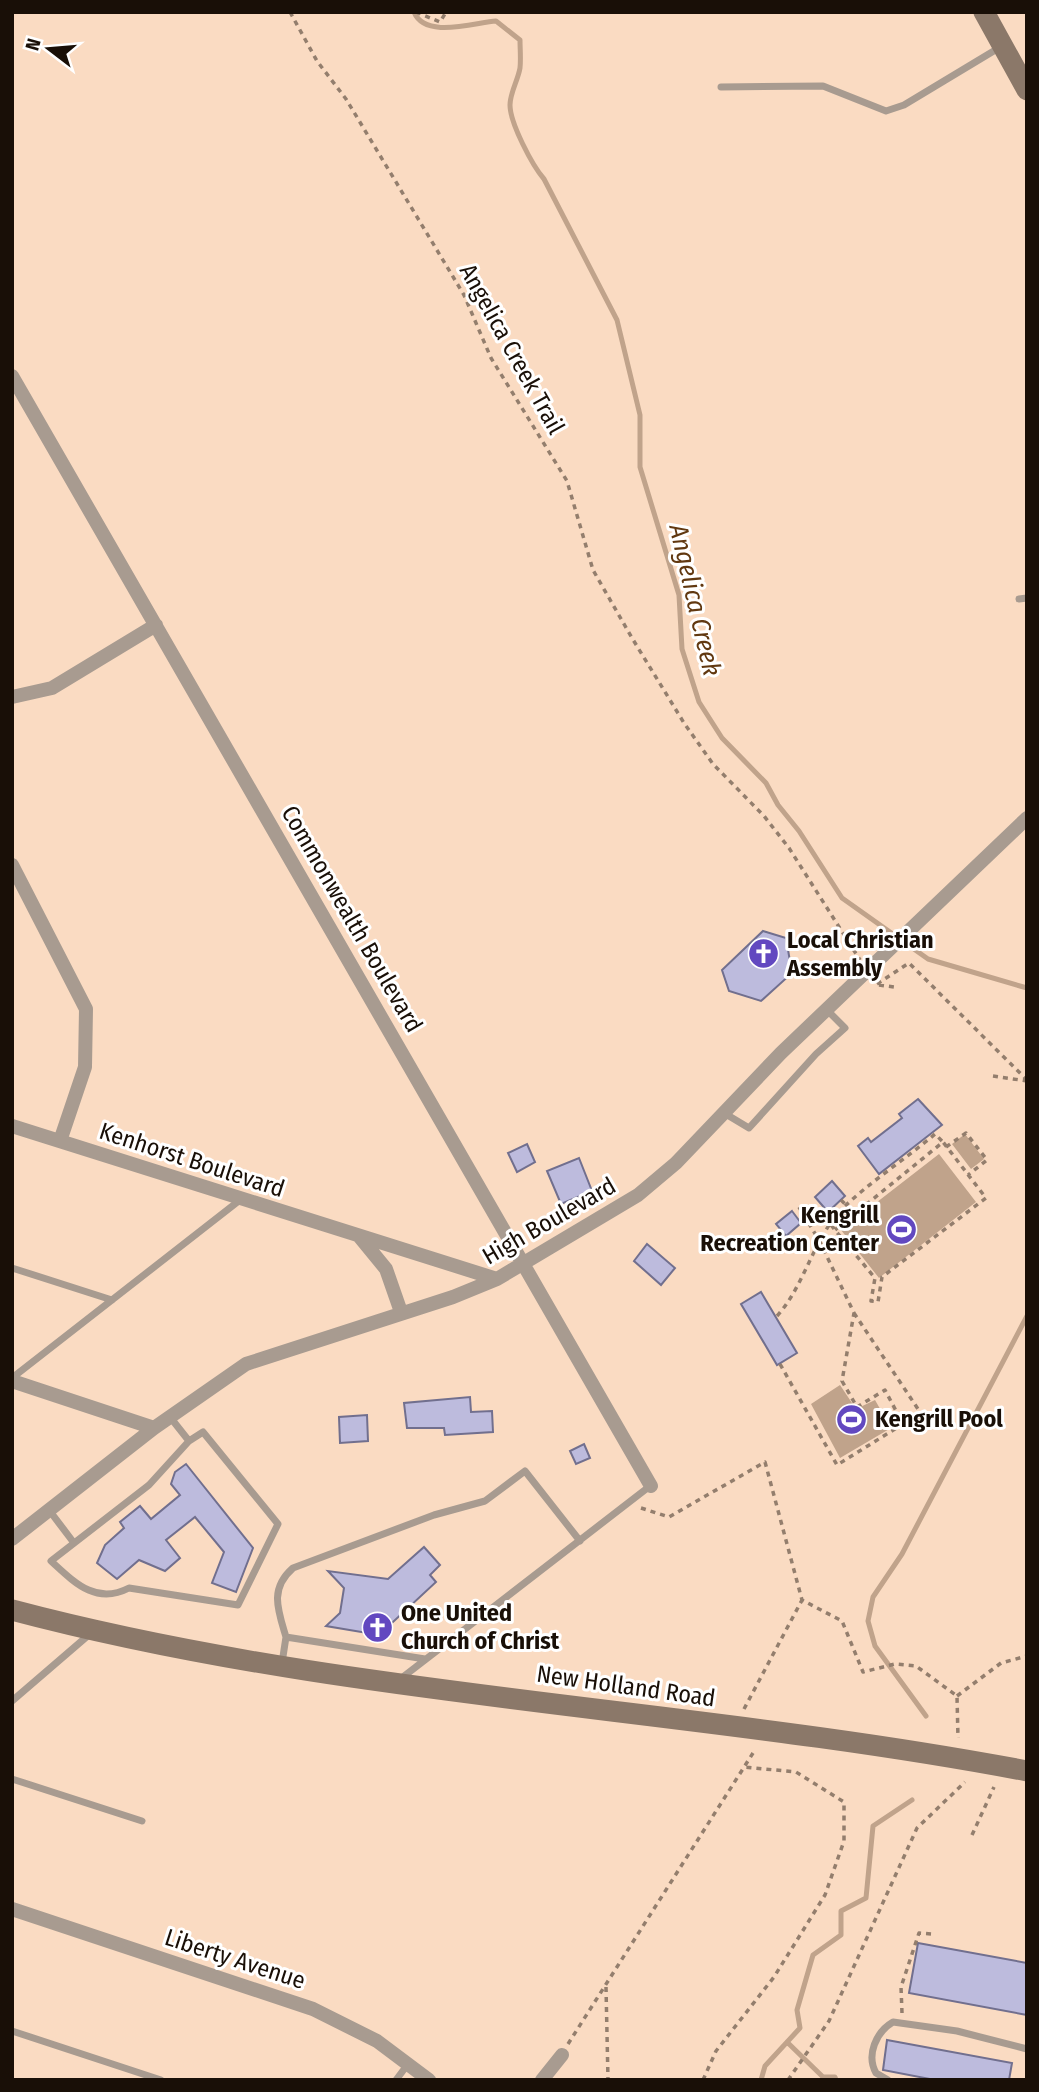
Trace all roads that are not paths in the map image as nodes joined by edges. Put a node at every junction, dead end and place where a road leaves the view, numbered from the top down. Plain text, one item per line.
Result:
1 (984, 12) edge
2 (1002, 46) junction
3 (721, 87) dead end
4 (1027, 90) edge
5 (12, 376) edge
6 (156, 625) junction
7 (12, 696) edge
8 (1027, 818) edge
9 (12, 865) edge
10 (827, 1009) junction
11 (723, 1113) junction
12 (12, 1126) edge
13 (60, 1141) junction
14 (240, 1200) junction
15 (358, 1235) junction
16 (524, 1264) junction
17 (12, 1268) edge
18 (497, 1279) junction
19 (112, 1300) junction
20 (401, 1312) junction
21 (12, 1380) edge
22 (170, 1417) junction
23 (154, 1428) junction
24 (189, 1441) junction
25 (651, 1486) joint
26 (49, 1510) junction
27 (12, 1539) edge
28 (580, 1541) junction
29 (74, 1543) junction
30 (12, 1610) edge
31 (93, 1631) junction
32 (286, 1637) junction
33 (425, 1660) junction
34 (281, 1667) junction
35 (397, 1681) junction
36 (12, 1701) edge
37 (1027, 1770) edge
38 (12, 1779) edge
39 (142, 1821) dead end
40 (12, 1909) edge
41 (12, 2031) edge
42 (1027, 2049) edge
43 (562, 2055) road end
44 (409, 2064) junction
45 (161, 2080) edge
46 (396, 2080) edge
47 (429, 2080) edge
48 (542, 2080) edge
49 (888, 2080) edge

1 - 2 main road
2 - 3 lane
2 - 4 main road
5 - 6 street, Commonwealth Boulevard
6 - 7 street
6 - 16 street, Commonwealth Boulevard
8 - 10 street, High Boulevard
9 - 13 street
10 - 11 street, High Boulevard
10 - 11 lane
11 - 16 street, High Boulevard
12 - 13 street, Kenhorst Boulevard
13 - 14 street, Kenhorst Boulevard
14 - 15 street, Kenhorst Boulevard
14 - 19 lane
15 - 18 street, Kenhorst Boulevard
15 - 20 street
16 - 18 street, High Boulevard
16 - 25 street, Commonwealth Boulevard
17 - 19 lane
18 - 20 street, High Boulevard
19 - 21 lane
20 - 22 street, High Boulevard
21 - 23 street
22 - 23 street, High Boulevard
22 - 24 lane
23 - 26 street, High Boulevard
24 - 29 lane
24 - 29 lane
25 - 28 lane
26 - 27 street, High Boulevard
26 - 29 lane
28 - 32 lane
28 - 33 lane
30 - 31 main road, New Holland Road
31 - 34 main road, New Holland Road
31 - 36 lane
32 - 33 lane
32 - 34 lane
33 - 35 lane
34 - 35 main road, New Holland Road
35 - 37 main road, New Holland Road
38 - 39 lane
40 - 44 street, Liberty Avenue
41 - 45 lane
42 - 49 lane
43 - 48 street
44 - 46 lane
44 - 47 street, Liberty Avenue

